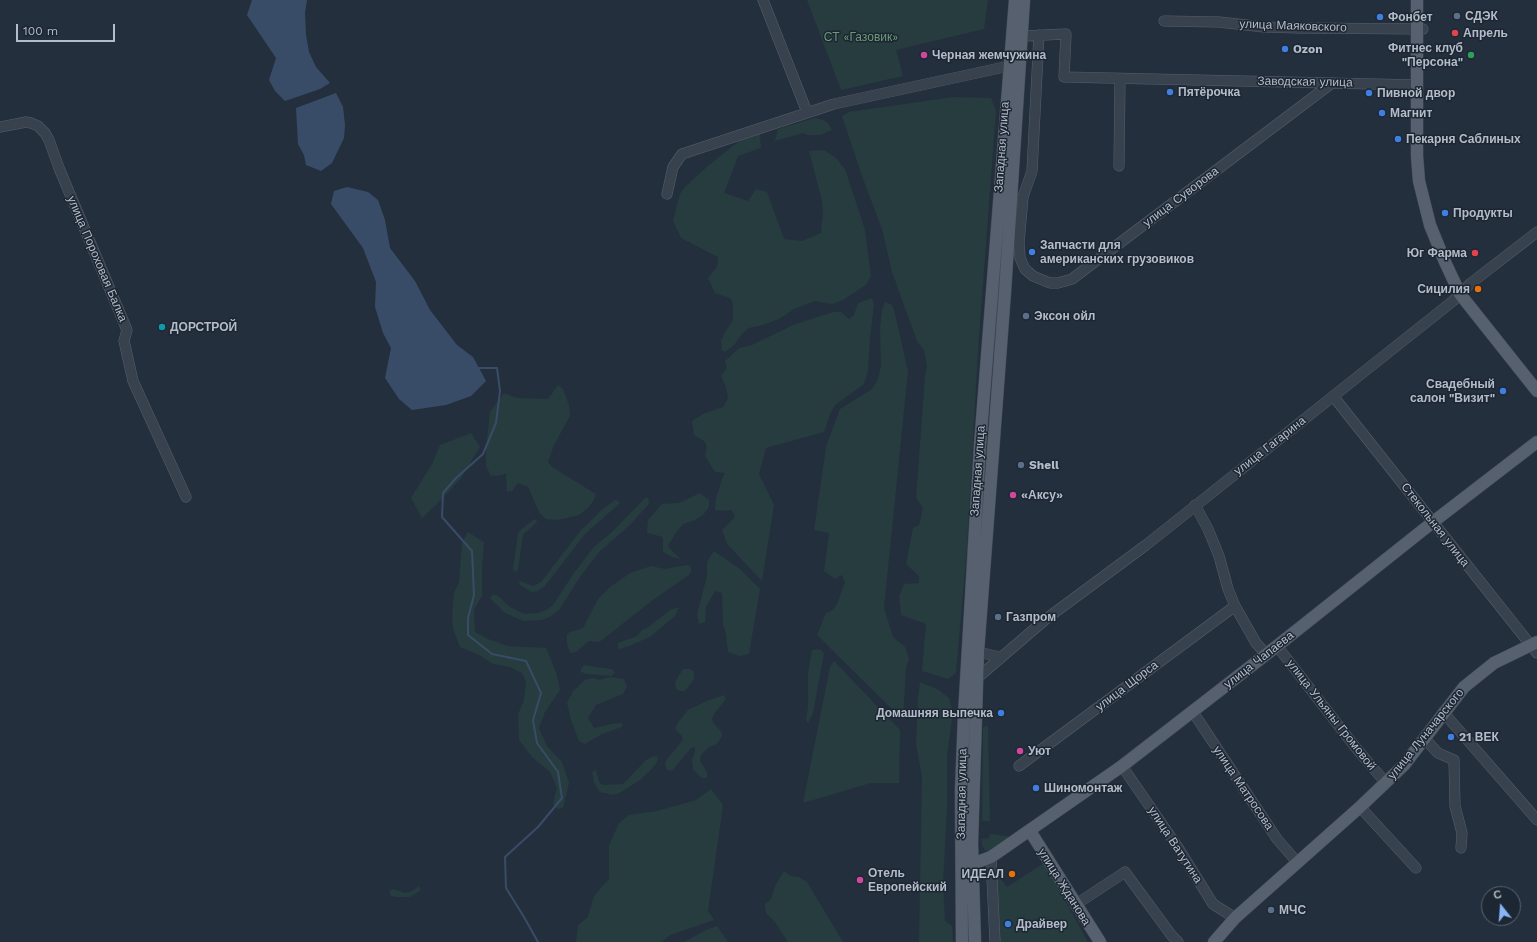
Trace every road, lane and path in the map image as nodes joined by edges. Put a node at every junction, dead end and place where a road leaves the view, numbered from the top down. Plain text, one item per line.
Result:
1 (763, 0) edge
2 (1014, 0) edge
3 (1024, 0) edge
4 (1417, 0) edge
5 (1423, 0) edge
6 (1164, 21) dead end
7 (1420, 29) junction
8 (1022, 36) junction
9 (1039, 36) junction
10 (1009, 66) junction
11 (1120, 79) junction
12 (1332, 83) junction
13 (1417, 85) junction
14 (807, 112) junction
15 (0, 127) edge
16 (1119, 166) dead end
17 (667, 194) dead end
18 (1537, 232) edge
19 (1024, 268) joint
20 (1462, 292) junction
21 (1537, 382) edge
22 (1537, 391) edge
23 (1333, 396) junction
24 (1537, 442) edge
25 (186, 497) dead end
26 (1195, 505) junction
27 (1433, 522) junction
28 (1235, 606) junction
29 (1277, 646) junction
30 (1535, 647) edge
31 (978, 652) junction
32 (1266, 654) junction
33 (1000, 657) junction
34 (976, 678) junction
35 (1192, 712) junction
36 (1443, 712) junction
37 (1424, 738) junction
38 (1019, 766) dead end
39 (1122, 766) junction
40 (1386, 783) junction
41 (1360, 807) junction
42 (1537, 820) edge
43 (1030, 831) junction
44 (1461, 848) dead end
45 (991, 857) junction
46 (1297, 862) junction
47 (972, 864) junction
48 (1416, 868) dead end
49 (1076, 905) junction
50 (1235, 918) junction
51 (962, 942) edge
52 (975, 942) edge
53 (995, 942) edge
54 (1100, 942) edge
55 (1178, 942) edge
56 (1214, 942) edge

1 - 14 street
2 - 10 main road, Западная улица
3 - 8 main road, Западная улица
4 - 7 main road
5 - 7 main road
6 - 7 street, улица Маяковского
7 - 13 main road
7 - 20 main road
8 - 9 street, Заводская улица
8 - 31 main road, Западная улица
9 - 11 street, Заводская улица
9 - 19 street, Западная улица
10 - 14 street
10 - 51 main road, Западная улица
11 - 12 street, Заводская улица
11 - 16 street
12 - 13 street, Заводская улица
12 - 19 street, улица Суворова
13 - 20 main road
14 - 17 street
15 - 25 street, улица Пороховая Балка
18 - 20 street, улица Гагарина
20 - 21 main road
20 - 22 main road
20 - 23 street, улица Гагарина
23 - 26 street, улица Гагарина
23 - 27 street, Стекольная улица
24 - 27 main road, улица Чапаева
26 - 28 street
26 - 33 street, улица Гагарина
27 - 29 main road, улица Чапаева
27 - 30 street, Стекольная улица
28 - 32 street
28 - 38 street, улица Щорса
29 - 32 main road, улица Чапаева
29 - 40 street, улица Ульяны Громовой
30 - 36 main road, улица Луначарского
31 - 33 street
31 - 34 main road, Западная улица
32 - 35 main road, улица Чапаева
33 - 34 street, улица Гагарина
34 - 47 main road, Западная улица
35 - 39 main road, улица Чапаева
35 - 46 street, улица Матросова
36 - 37 main road, улица Луначарского
36 - 42 street
37 - 40 main road, улица Луначарского
37 - 44 street
39 - 43 main road, улица Чапаева
39 - 50 street, улица Ватутина
40 - 41 main road, улица Луначарского
41 - 46 main road, улица Луначарского
41 - 48 street
43 - 45 main road, улица Чапаева
43 - 49 main road, улица Жданова
45 - 47 main road, улица Чапаева
45 - 53 street
46 - 50 main road, улица Луначарского
47 - 52 main road, Западная улица
49 - 54 main road, улица Жданова
49 - 55 street
50 - 56 main road, улица Луначарского

